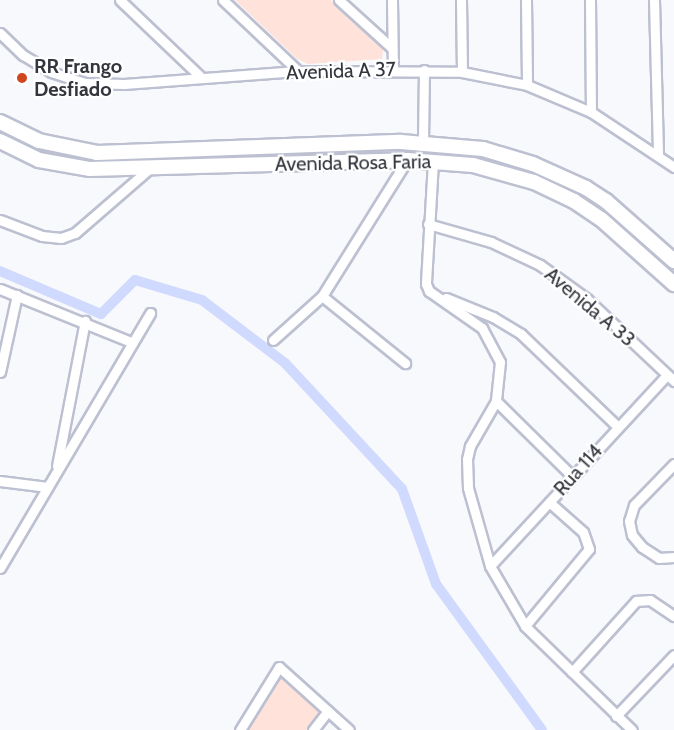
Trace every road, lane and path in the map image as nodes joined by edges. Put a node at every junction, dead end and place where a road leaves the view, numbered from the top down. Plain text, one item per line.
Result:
1 (120, 0) edge
2 (223, 0) edge
3 (339, 0) edge
4 (392, 0) edge
5 (461, 0) edge
6 (526, 0) edge
7 (590, 0) edge
8 (654, 0) edge
9 (0, 33) edge
10 (392, 48) junction
11 (393, 69) junction
12 (424, 70) junction
13 (298, 71) junction
14 (462, 72) junction
15 (202, 78) junction
16 (527, 85) junction
17 (591, 112) junction
18 (0, 122) edge
19 (0, 141) edge
20 (402, 142) junction
21 (423, 142) junction
22 (216, 148) junction
23 (658, 153) junction
24 (404, 160) junction
25 (433, 161) junction
26 (217, 166) junction
27 (674, 167) edge
28 (149, 169) junction
29 (0, 220) edge
30 (428, 224) junction
31 (674, 261) edge
32 (674, 284) edge
33 (0, 289) edge
34 (436, 294) junction
35 (17, 296) junction
36 (322, 296) junction
37 (150, 313) dead end
38 (85, 321) junction
39 (273, 340) dead end
40 (131, 342) junction
41 (405, 363) dead end
42 (0, 372) edge
43 (671, 378) edge
44 (496, 401) junction
45 (618, 427) junction
46 (674, 464) edge
47 (55, 474) junction
48 (572, 476) junction
49 (0, 481) edge
50 (48, 487) junction
51 (549, 502) junction
52 (5, 549) edge
53 (674, 557) edge
54 (490, 566) junction
55 (0, 568) edge
56 (674, 616) edge
57 (525, 626) junction
58 (674, 655) edge
59 (572, 672) junction
60 (328, 711) junction
61 (616, 716) junction
62 (240, 730) edge
63 (312, 730) edge
64 (349, 730) edge
65 (632, 730) edge

1 - 15 street
2 - 13 street
3 - 10 street
4 - 10 street
5 - 14 street
6 - 16 street
7 - 17 street
8 - 23 street
9 - 15 street, Avenida A 37
10 - 11 street
11 - 12 street, Avenida A 37
11 - 13 street, Avenida A 37
12 - 14 street, Avenida A 37
12 - 21 street
13 - 15 street, Avenida A 37
14 - 16 street, Avenida A 37
16 - 17 street, Avenida A 37
17 - 23 street, Avenida A 37
18 - 22 street, Avenida Rosa Faria
19 - 28 street, Avenida Rosa Faria
20 - 21 street, Avenida Rosa Faria
20 - 22 street, Avenida Rosa Faria
20 - 24 street
21 - 31 street, Avenida Rosa Faria
22 - 26 street
23 - 27 street, Avenida A 37
24 - 25 street, Avenida Rosa Faria
24 - 26 street, Avenida Rosa Faria
24 - 36 street
25 - 30 street
25 - 32 street, Avenida Rosa Faria
26 - 28 street, Avenida Rosa Faria
28 - 29 street
30 - 34 street
30 - 43 street, Avenida A 33
33 - 35 street
34 - 44 street
34 - 45 street
35 - 38 street
35 - 42 street
36 - 39 street
36 - 41 street
37 - 40 street
38 - 40 street
38 - 47 street
40 - 47 street
43 - 45 street, Rua 114
44 - 48 street
44 - 54 street
45 - 48 street, Rua 114
46 - 53 street
47 - 50 street
48 - 51 street, Rua 114
49 - 50 street
50 - 52 street
51 - 54 street, Rua 114
51 - 57 street
52 - 55 street
54 - 57 street
56 - 59 street
57 - 59 street
58 - 61 street
59 - 61 street
60 - 62 street
60 - 63 street
60 - 64 street
61 - 65 street

